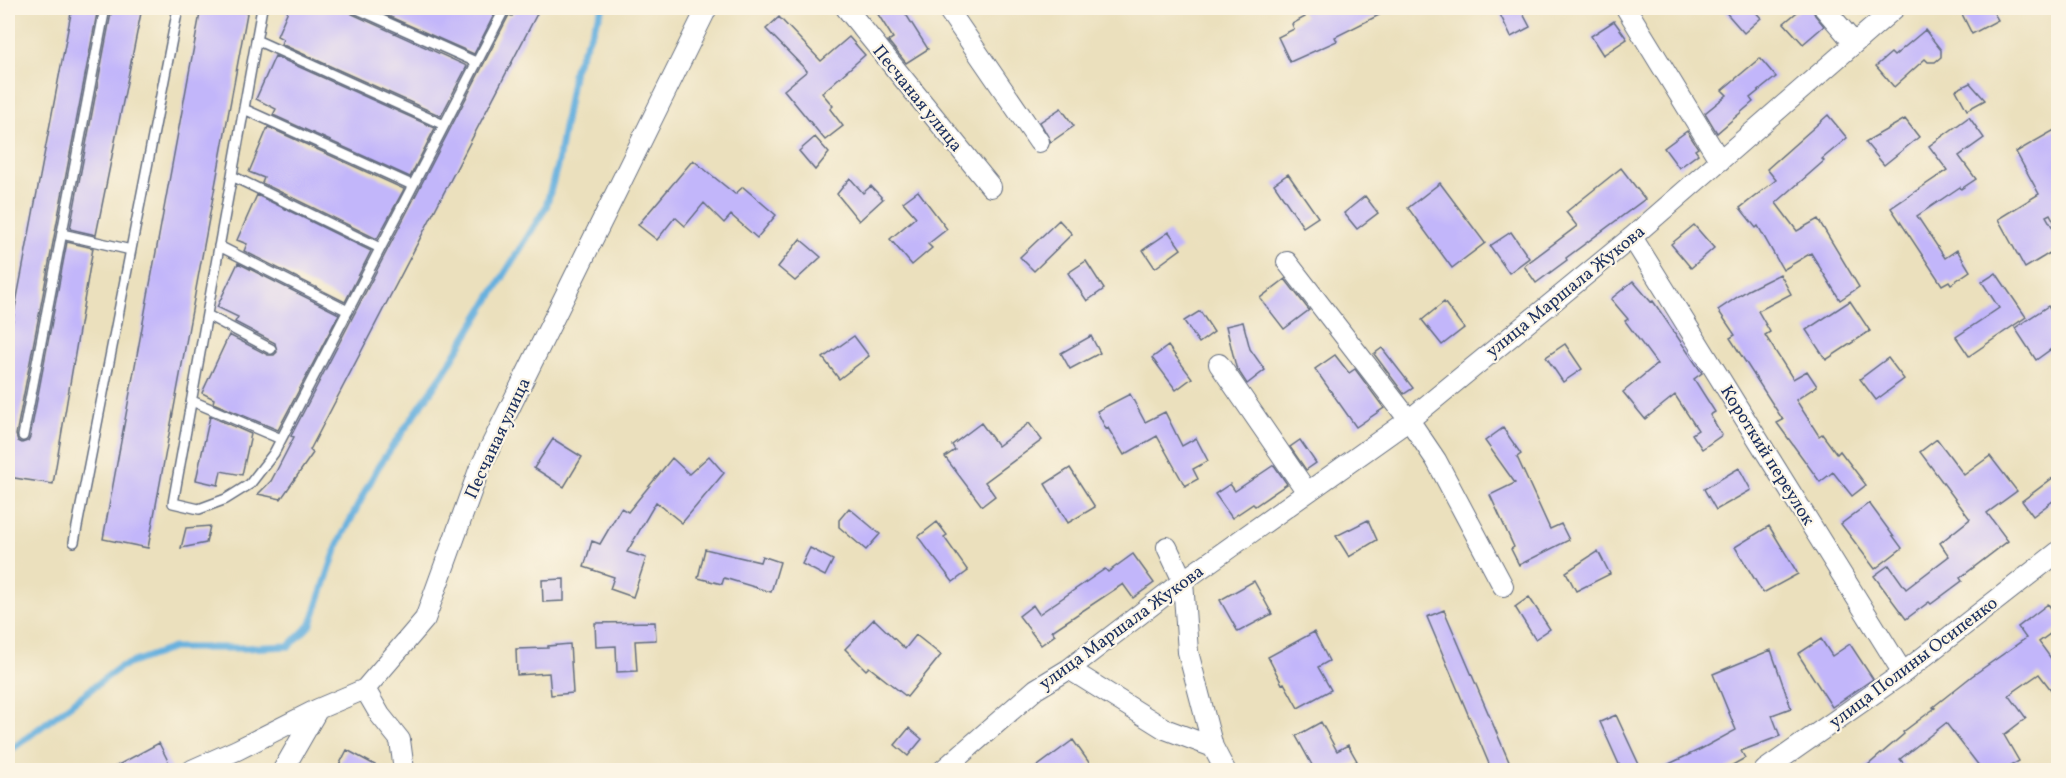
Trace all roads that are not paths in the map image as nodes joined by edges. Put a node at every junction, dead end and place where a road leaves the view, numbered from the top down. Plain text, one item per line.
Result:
1 (105, 8) edge
2 (178, 8) edge
3 (262, 8) edge
4 (355, 8) edge
5 (505, 8) edge
6 (707, 8) edge
7 (846, 8) edge
8 (947, 8) edge
9 (1626, 8) edge
10 (1824, 8) edge
11 (1895, 8) edge
12 (256, 40) junction
13 (1854, 43) junction
14 (476, 62) junction
15 (243, 109) junction
16 (444, 125) junction
17 (1039, 142) dead end
18 (1720, 161) junction
19 (232, 176) junction
20 (412, 185) junction
21 (991, 188) dead end
22 (62, 234) junction
23 (1632, 237) junction
24 (219, 246) junction
25 (380, 248) junction
26 (131, 250) junction
27 (1287, 262) dead end
28 (348, 311) junction
29 (207, 315) junction
30 (271, 349) dead end
31 (1219, 364) dead end
32 (192, 401) junction
33 (1409, 420) junction
34 (23, 436) dead end
35 (281, 439) junction
36 (1307, 492) junction
37 (74, 542) dead end
38 (1167, 548) dead end
39 (2058, 552) edge
40 (1183, 581) junction
41 (1503, 586) dead end
42 (1069, 669) junction
43 (1903, 673) junction
44 (365, 689) junction
45 (318, 709) junction
46 (1213, 747) junction
47 (192, 771) edge
48 (284, 771) edge
49 (404, 771) edge
50 (943, 771) edge
51 (1225, 771) edge
52 (1765, 771) edge

1 - 22 lane
2 - 26 lane
3 - 12 lane
4 - 14 lane
5 - 14 lane
6 - 44 street, Песчаная улица
7 - 21 street, Песчаная улица
8 - 17 street
9 - 18 street
10 - 13 street
11 - 13 street, улица Маршала Жукова
12 - 15 lane
12 - 16 lane
13 - 18 street, улица Маршала Жукова
14 - 16 lane
15 - 19 lane
15 - 20 lane
16 - 20 lane
18 - 23 street, улица Маршала Жукова
19 - 24 lane
19 - 25 lane
20 - 25 lane
22 - 26 lane
22 - 34 lane
23 - 33 street, улица Маршала Жукова
23 - 43 street, Короткий переулок
24 - 28 lane
24 - 29 lane
25 - 28 lane
26 - 37 lane
27 - 33 street
28 - 35 lane
29 - 30 lane
29 - 32 lane
31 - 36 street
32 - 35 lane
32 - 35 lane
33 - 36 street, улица Маршала Жукова
33 - 41 street
36 - 40 street, улица Маршала Жукова
38 - 40 street
39 - 43 street, улица Полины Осипенко
40 - 42 street, улица Маршала Жукова
40 - 46 street
42 - 46 street
42 - 50 street, улица Маршала Жукова
43 - 52 street, улица Полины Осипенко
44 - 45 street, Песчаная улица
44 - 49 street
45 - 47 street, Песчаная улица
45 - 48 street
46 - 51 street

